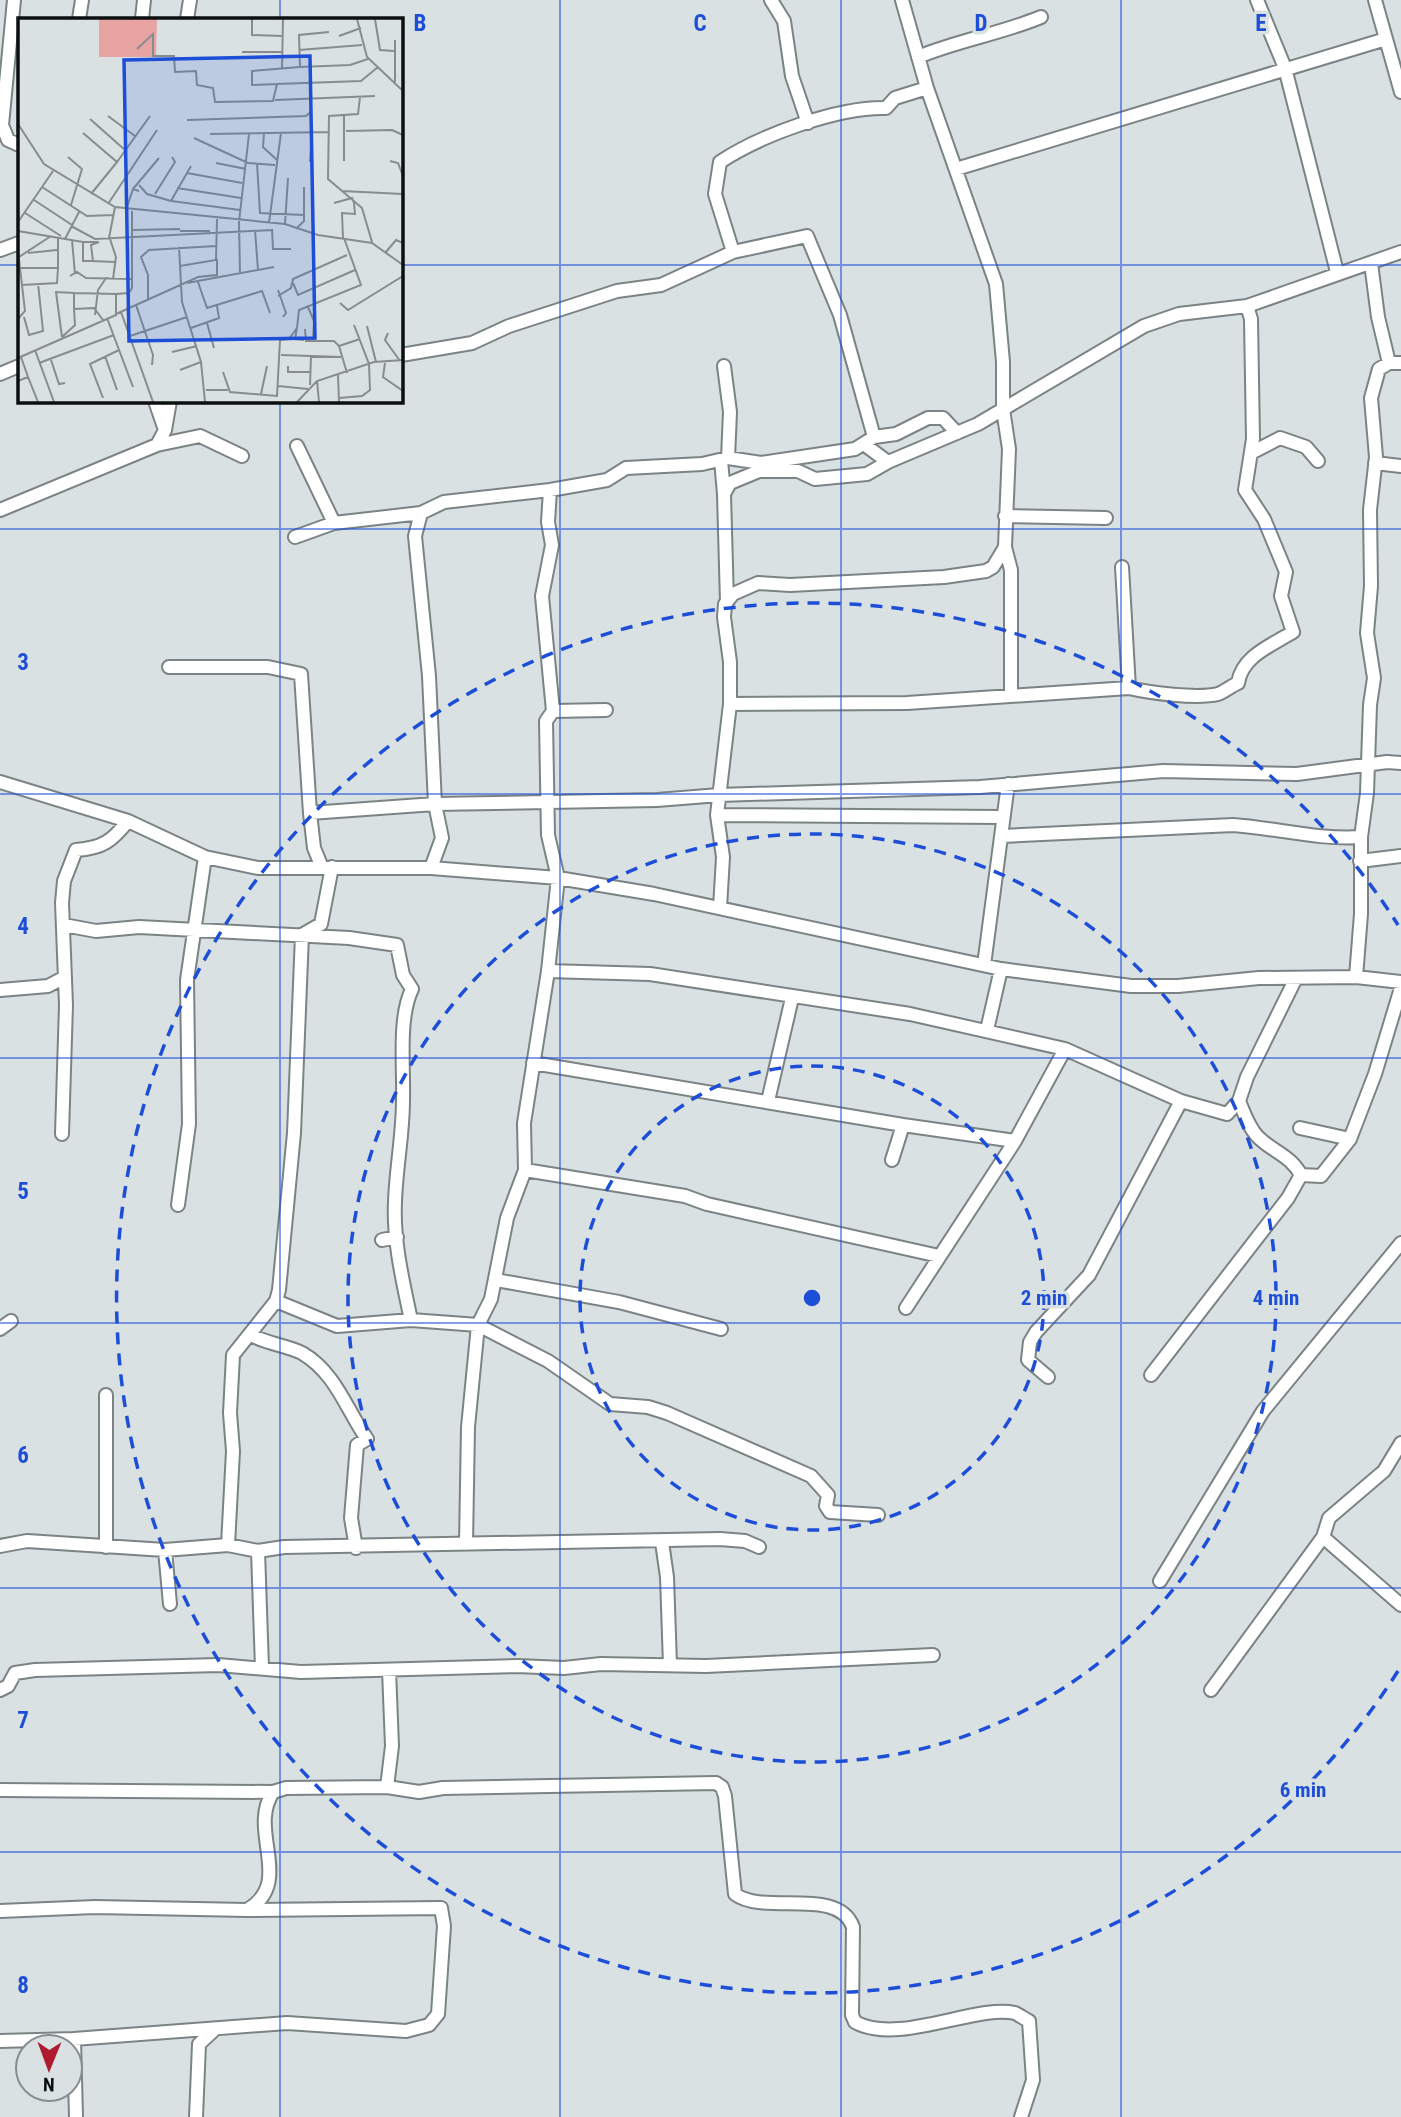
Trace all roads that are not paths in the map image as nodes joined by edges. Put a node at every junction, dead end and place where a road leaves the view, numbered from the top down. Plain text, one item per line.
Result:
1 (14, 0) edge
2 (82, 0) edge
3 (144, 0) edge
4 (190, 0) edge
5 (771, 0) edge
6 (902, 0) edge
7 (1257, 0) edge
8 (1375, 0) edge
9 (1041, 17) dead end
10 (79, 18) edge
11 (142, 18) edge
12 (187, 18) edge
13 (1386, 39) junction
14 (918, 57) junction
15 (1285, 68) junction
16 (927, 88) junction
17 (1401, 92) edge
18 (808, 123) junction
19 (18, 144) edge
20 (956, 169) junction
21 (18, 243) edge
22 (0, 250) edge
23 (733, 252) junction
24 (1401, 252) edge
25 (1371, 263) junction
26 (1337, 272) junction
27 (1247, 306) junction
28 (402, 355) edge
29 (1395, 363) edge
30 (18, 366) edge
31 (724, 366) dead end
32 (0, 374) edge
33 (155, 402) edge
34 (170, 402) edge
35 (1003, 409) junction
36 (165, 430) junction
37 (957, 433) junction
38 (870, 441) junction
39 (157, 445) junction
40 (297, 446) dead end
41 (1251, 453) junction
42 (242, 456) dead end
43 (725, 459) junction
44 (1318, 461) dead end
45 (888, 462) junction
46 (1375, 463) junction
47 (1401, 466) edge
48 (550, 490) junction
49 (724, 495) junction
50 (0, 510) edge
51 (421, 513) junction
52 (1005, 516) junction
53 (1106, 518) dead end
54 (334, 523) junction
55 (295, 537) dead end
56 (1004, 547) junction
57 (1122, 567) dead end
58 (727, 602) junction
59 (169, 667) dead end
60 (1129, 688) junction
61 (1011, 696) junction
62 (730, 704) junction
63 (553, 710) junction
64 (606, 710) dead end
65 (1401, 763) edge
66 (1368, 764) junction
67 (0, 782) edge
68 (1008, 784) junction
69 (719, 795) junction
70 (550, 801) junction
71 (435, 804) junction
72 (310, 813) junction
73 (717, 815) junction
74 (1002, 817) junction
75 (128, 821) junction
76 (1002, 836) junction
77 (1361, 837) junction
78 (1401, 856) edge
79 (205, 857) junction
80 (1360, 862) junction
81 (326, 866) junction
82 (431, 868) junction
83 (558, 878) junction
84 (720, 908) junction
85 (64, 925) junction
86 (196, 932) junction
87 (302, 935) junction
88 (984, 965) junction
89 (1001, 969) junction
90 (548, 971) junction
91 (65, 977) junction
92 (1356, 977) junction
93 (1296, 978) junction
94 (1401, 982) edge
95 (1401, 988) edge
96 (0, 990) edge
97 (792, 998) junction
98 (987, 1030) junction
99 (1065, 1049) junction
100 (533, 1063) junction
101 (768, 1101) junction
102 (1181, 1101) junction
103 (1239, 1101) junction
104 (903, 1125) junction
105 (1300, 1128) dead end
106 (62, 1134) dead end
107 (1350, 1139) junction
108 (1015, 1141) junction
109 (891, 1160) dead end
110 (525, 1170) junction
111 (1301, 1175) junction
112 (178, 1205) dead end
113 (397, 1237) junction
114 (382, 1240) dead end
115 (1401, 1243) edge
116 (939, 1256) junction
117 (495, 1280) junction
118 (276, 1301) junction
119 (906, 1308) dead end
120 (411, 1320) junction
121 (478, 1325) junction
122 (722, 1329) dead end
123 (251, 1335) junction
124 (1151, 1375) dead end
125 (1048, 1377) dead end
126 (106, 1395) dead end
127 (1401, 1443) edge
128 (878, 1515) dead end
129 (1323, 1536) junction
130 (662, 1542) junction
131 (466, 1544) junction
132 (228, 1545) junction
133 (0, 1546) edge
134 (106, 1547) junction
135 (759, 1547) dead end
136 (356, 1548) junction
137 (165, 1550) junction
138 (258, 1551) junction
139 (1160, 1581) dead end
140 (170, 1604) dead end
141 (1401, 1605) edge
142 (933, 1655) dead end
143 (670, 1665) junction
144 (262, 1668) junction
145 (389, 1670) junction
146 (0, 1690) edge
147 (1211, 1690) dead end
148 (387, 1787) junction
149 (0, 1790) edge
150 (273, 1792) junction
151 (247, 1910) junction
152 (0, 1911) edge
153 (214, 2031) junction
154 (84, 2038) edge
155 (195, 2117) edge
156 (1021, 2117) edge

1 - 19 street
2 - 10 street
3 - 11 street
4 - 12 street
5 - 18 street
6 - 14 street
7 - 15 street
8 - 13 street
9 - 14 street
13 - 15 street
13 - 17 street
14 - 16 street
15 - 20 street
15 - 26 street
16 - 18 street
16 - 20 street
18 - 23 street
20 - 35 street
21 - 22 street
23 - 28 street
23 - 38 street
24 - 25 street
25 - 26 street
25 - 29 street
26 - 27 street
27 - 35 street
27 - 41 street
29 - 46 street
30 - 32 street
31 - 43 street
33 - 36 street
34 - 36 street
35 - 37 street
35 - 52 street
36 - 39 street
37 - 38 street
37 - 45 street
38 - 43 street
38 - 45 street
39 - 42 street
39 - 50 street
40 - 54 street
41 - 44 street
41 - 60 street
43 - 48 street
43 - 49 street
45 - 49 street
46 - 47 street
46 - 66 street
48 - 51 street
48 - 63 street
49 - 58 street
51 - 54 street
51 - 71 street
52 - 53 street
52 - 56 street
54 - 55 street
56 - 58 street
56 - 61 street
57 - 60 street
58 - 62 street
59 - 72 street
60 - 61 street
61 - 62 street
62 - 69 street
63 - 64 street
63 - 70 street
65 - 66 street
66 - 68 street
66 - 77 street
67 - 75 street
68 - 69 street
68 - 74 street
69 - 70 street
69 - 73 street
70 - 71 street
70 - 83 street
71 - 72 street
71 - 82 street
72 - 81 street
73 - 74 street
73 - 84 street
74 - 76 street
75 - 79 street
75 - 85 street
76 - 77 street
76 - 88 street
77 - 80 street
78 - 80 street
79 - 81 street
79 - 86 street
80 - 92 street
81 - 82 street
81 - 87 street
82 - 83 street
83 - 84 street
83 - 90 street
84 - 88 street
85 - 86 street
85 - 91 street
86 - 87 street
86 - 112 street
87 - 113 street
87 - 118 street
88 - 89 street
89 - 93 street
89 - 98 street
90 - 97 street
90 - 100 street
91 - 96 street
91 - 106 street
92 - 93 street
92 - 94 street
93 - 103 street
95 - 107 street
97 - 98 street
97 - 101 street
98 - 99 street
99 - 102 street
99 - 108 street
100 - 101 street
100 - 110 street
101 - 104 street
102 - 103 street
102 - 125 street
103 - 111 street
104 - 108 street
104 - 109 street
105 - 107 street
107 - 111 street
108 - 116 street
110 - 116 street
110 - 117 street
111 - 124 street
113 - 114 street
113 - 120 street
115 - 139 street
116 - 119 street
117 - 121 street
117 - 122 street
118 - 120 street
118 - 123 street
120 - 121 street
121 - 128 street
121 - 131 street
123 - 132 street
123 - 136 street
126 - 134 street
127 - 129 street
129 - 141 street
129 - 147 street
130 - 131 street
130 - 135 street
130 - 143 street
131 - 136 street
132 - 137 street
132 - 138 street
133 - 134 street
134 - 137 street
136 - 138 street
137 - 140 street
138 - 144 street
142 - 143 street
143 - 145 street
144 - 145 street
144 - 146 street
145 - 148 street
148 - 150 street
148 - 156 street
149 - 150 street
150 - 151 street
151 - 152 street
151 - 153 street
153 - 154 street
153 - 155 street

